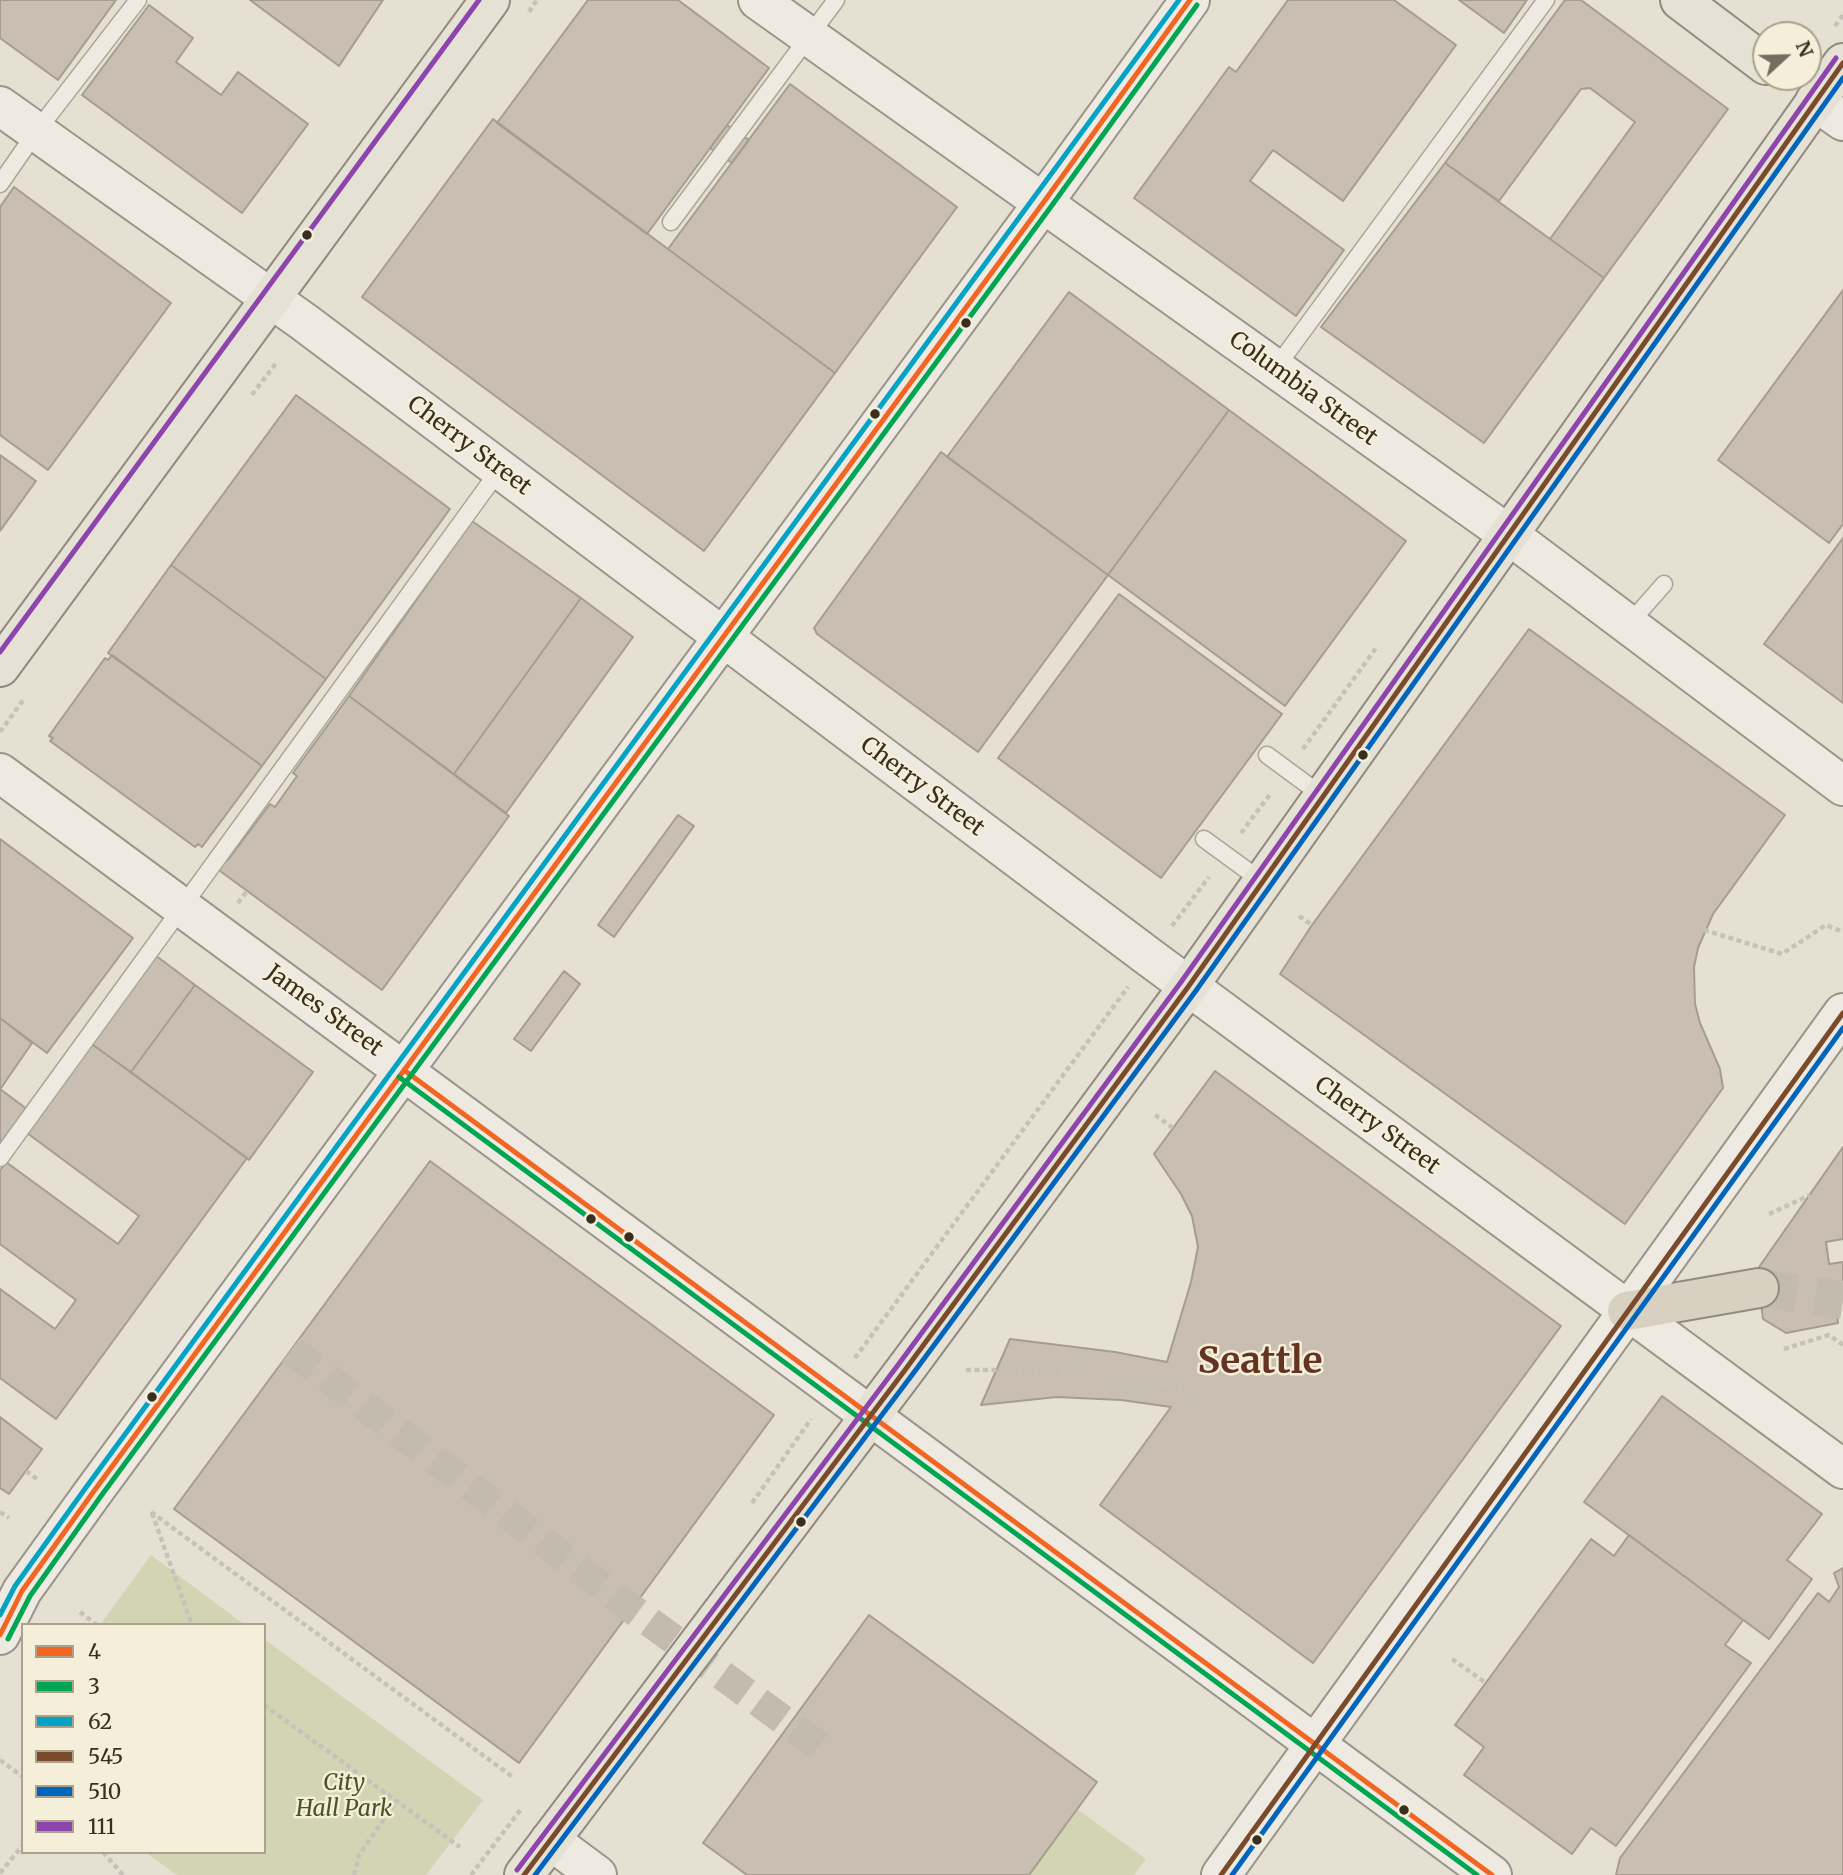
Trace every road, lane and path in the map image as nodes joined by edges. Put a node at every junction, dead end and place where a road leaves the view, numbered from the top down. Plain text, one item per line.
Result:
1 (138, 0) edge
2 (490, 0) edge
3 (758, 0) edge
4 (836, 0) edge
5 (1189, 0) edge
6 (1546, 0) edge
7 (1680, 0) edge
8 (808, 36) junction
9 (1752, 54) edge
10 (1843, 63) edge
11 (1802, 91) edge
12 (0, 106) edge
13 (1829, 111) edge
14 (36, 132) junction
15 (0, 184) edge
16 (1043, 204) junction
17 (671, 222) dead end
18 (272, 298) junction
19 (1275, 369) junction
20 (500, 468) junction
21 (1509, 535) junction
22 (1664, 584) dead end
23 (1628, 625) junction
24 (723, 637) junction
25 (0, 667) edge
26 (1267, 755) dead end
27 (0, 773) edge
28 (1843, 786) edge
29 (1324, 797) junction
30 (1205, 839) dead end
31 (1263, 882) junction
32 (181, 906) junction
33 (1299, 916) dead end
34 (1312, 925) dead end
35 (1704, 930) dead end
36 (1843, 932) edge
37 (1188, 987) junction
38 (1843, 1013) edge
39 (404, 1070) junction
40 (1155, 1115) dead end
41 (1173, 1128) dead end
42 (0, 1158) edge
43 (1810, 1195) dead end
44 (1769, 1214) dead end
45 (1759, 1288) tunnel mouth
46 (1627, 1311) junction
47 (1843, 1345) edge
48 (1784, 1349) dead end
49 (966, 1370) dead end
50 (1205, 1395) dead end
51 (871, 1415) junction
52 (1843, 1469) edge
53 (26, 1471) dead end
54 (37, 1479) dead end
55 (0, 1512) edge
56 (9, 1518) dead end
57 (80, 1612) dead end
58 (94, 1623) edge
59 (191, 1623) edge
60 (0, 1635) edge
61 (1452, 1659) dead end
62 (1486, 1683) dead end
63 (266, 1706) edge
64 (1317, 1745) junction
65 (0, 1760) edge
66 (21, 1776) edge
67 (514, 1778) dead end
68 (397, 1800) junction
69 (550, 1840) junction
70 (21, 1847) edge
71 (460, 1847) dead end
72 (105, 1854) edge
73 (0, 1873) edge
74 (123, 1875) edge
75 (354, 1875) edge
76 (524, 1875) edge
77 (597, 1875) edge
78 (1222, 1875) edge
79 (1492, 1875) edge

1 - 14 lane
2 - 18 main road
3 - 8 main road, Columbia Street
4 - 8 lane
5 - 16 main road
6 - 19 lane
7 - 9 main road
8 - 16 main road, Columbia Street
8 - 17 lane
10 - 13 main road
11 - 13 main road
12 - 14 main road, Cherry Street
13 - 21 main road
14 - 15 lane
14 - 18 main road, Cherry Street
16 - 19 main road, Columbia Street
16 - 24 main road
18 - 20 main road, Cherry Street
18 - 25 main road
19 - 21 main road, Columbia Street
20 - 24 main road, Cherry Street
20 - 32 lane
21 - 23 main road, Columbia Street
21 - 29 main road
22 - 23 lane
23 - 28 main road, Columbia Street
24 - 37 main road, Cherry Street
24 - 39 main road
26 - 29 lane
27 - 32 main road, James Street
29 - 31 main road
30 - 31 lane
31 - 37 main road
32 - 39 main road, James Street
32 - 42 lane
33 - 34 path
35 - 36 path
37 - 46 main road, Cherry Street
37 - 51 main road
38 - 46 main road
39 - 51 main road, James Street
39 - 60 main road
40 - 41 path
43 - 44 path
45 - 46 highway
46 - 52 main road, Cherry Street
46 - 64 main road
47 - 48 path
49 - 50 path
51 - 64 main road, James Street
51 - 69 main road
53 - 54 path
55 - 56 path
57 - 58 path
59 - 67 path
61 - 62 path
63 - 68 path
64 - 78 main road
64 - 79 main road, James Street
65 - 66 path
68 - 71 path
68 - 75 path
69 - 76 main road
69 - 77 main road
70 - 73 path
72 - 74 path

